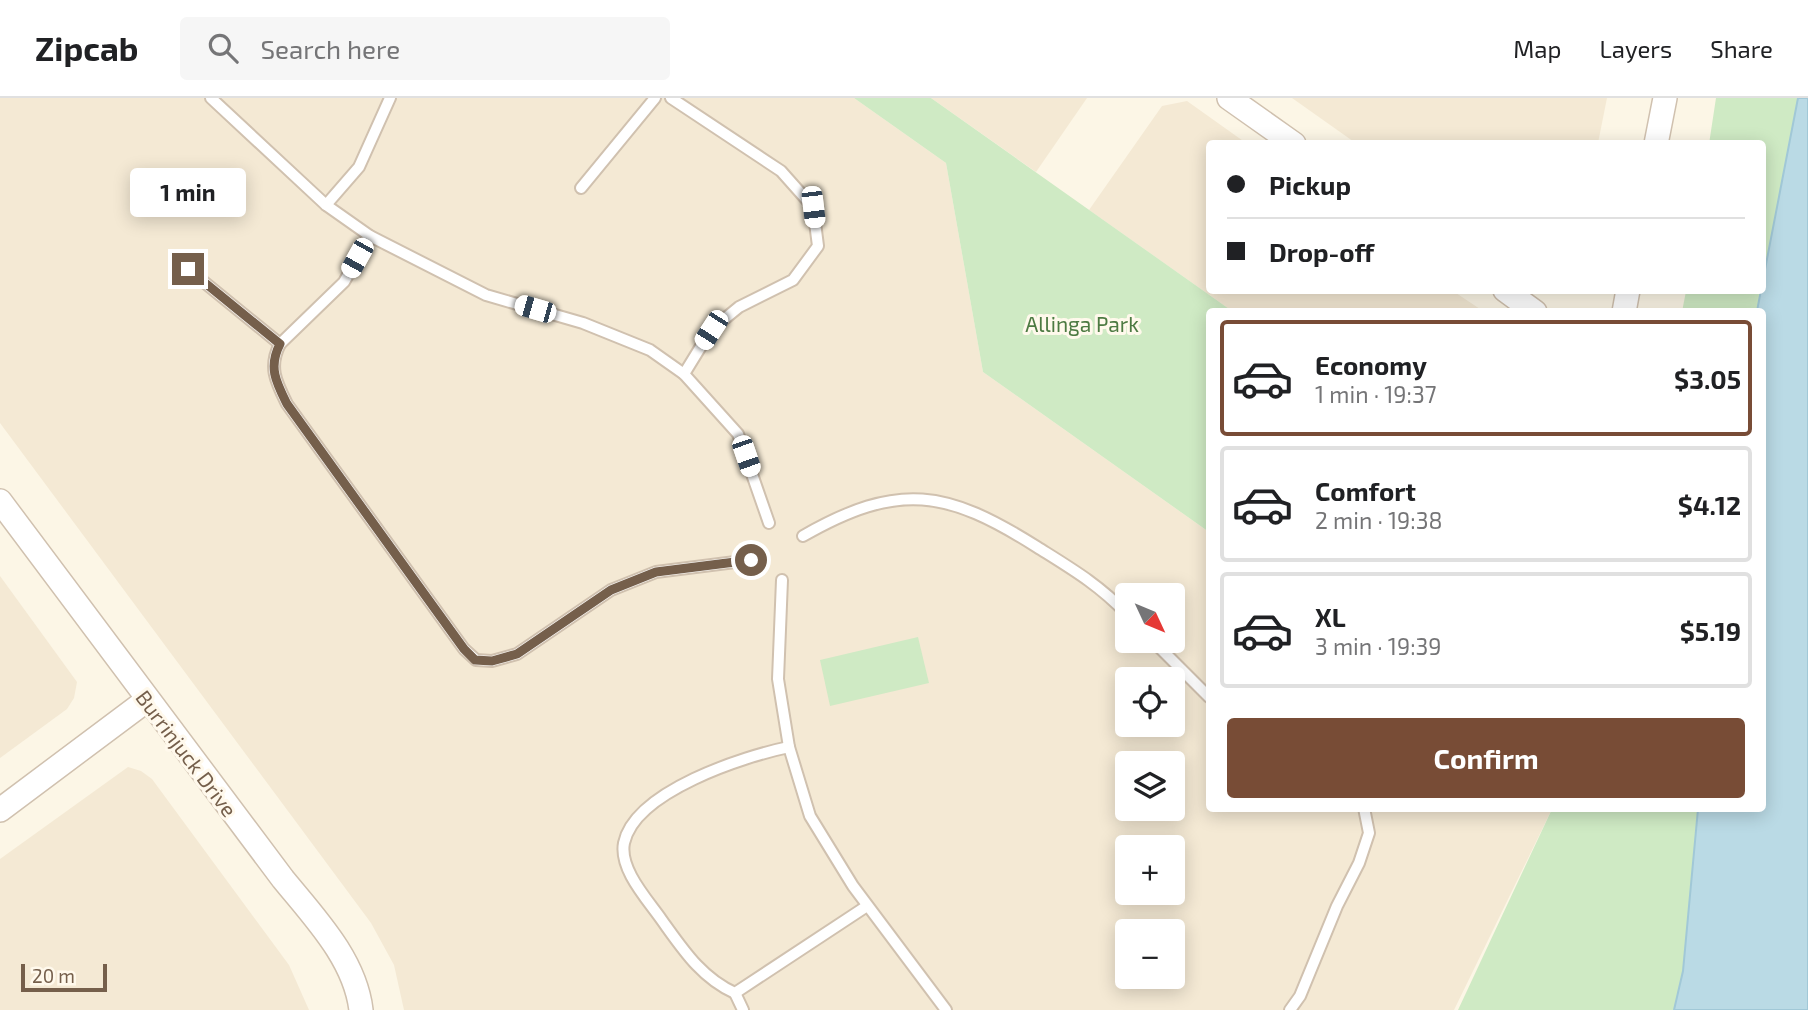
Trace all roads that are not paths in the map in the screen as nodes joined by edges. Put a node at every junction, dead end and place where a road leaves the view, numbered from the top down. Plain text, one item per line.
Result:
1 (211, 98) edge
2 (390, 98) edge
3 (655, 98) edge
4 (671, 98) edge
5 (1229, 98) edge
6 (1665, 98) edge
7 (1288, 140) edge
8 (1657, 140) edge
9 (581, 188) dead end
10 (326, 205) junction
11 (370, 236) junction
12 (188, 269) dead end
13 (1510, 294) edge
14 (1530, 308) edge
15 (280, 344) junction
16 (684, 374) junction
17 (0, 501) edge
18 (769, 523) dead end
19 (803, 536) dead end
20 (751, 560) dead end
21 (782, 580) dead end
22 (1115, 602) edge
23 (1165, 653) edge
24 (1206, 694) edge
25 (147, 700) junction
26 (789, 747) junction
27 (0, 810) edge
28 (1365, 812) edge
29 (867, 906) junction
30 (735, 993) junction
31 (361, 1010) edge
32 (743, 1010) edge
33 (946, 1010) edge
34 (1290, 1010) edge

1 - 10 lane
2 - 10 lane
3 - 9 lane
4 - 16 lane
5 - 7 street
6 - 8 street
10 - 11 lane
11 - 15 lane
11 - 16 lane
12 - 15 lane
13 - 14 street
15 - 20 lane
16 - 18 lane
17 - 25 street, Burrinjuck Drive
19 - 22 lane
21 - 26 lane
23 - 24 lane
25 - 27 street
25 - 31 street, Burrinjuck Drive
26 - 29 lane
26 - 30 lane
28 - 34 lane
29 - 30 lane
29 - 33 lane
30 - 32 lane

